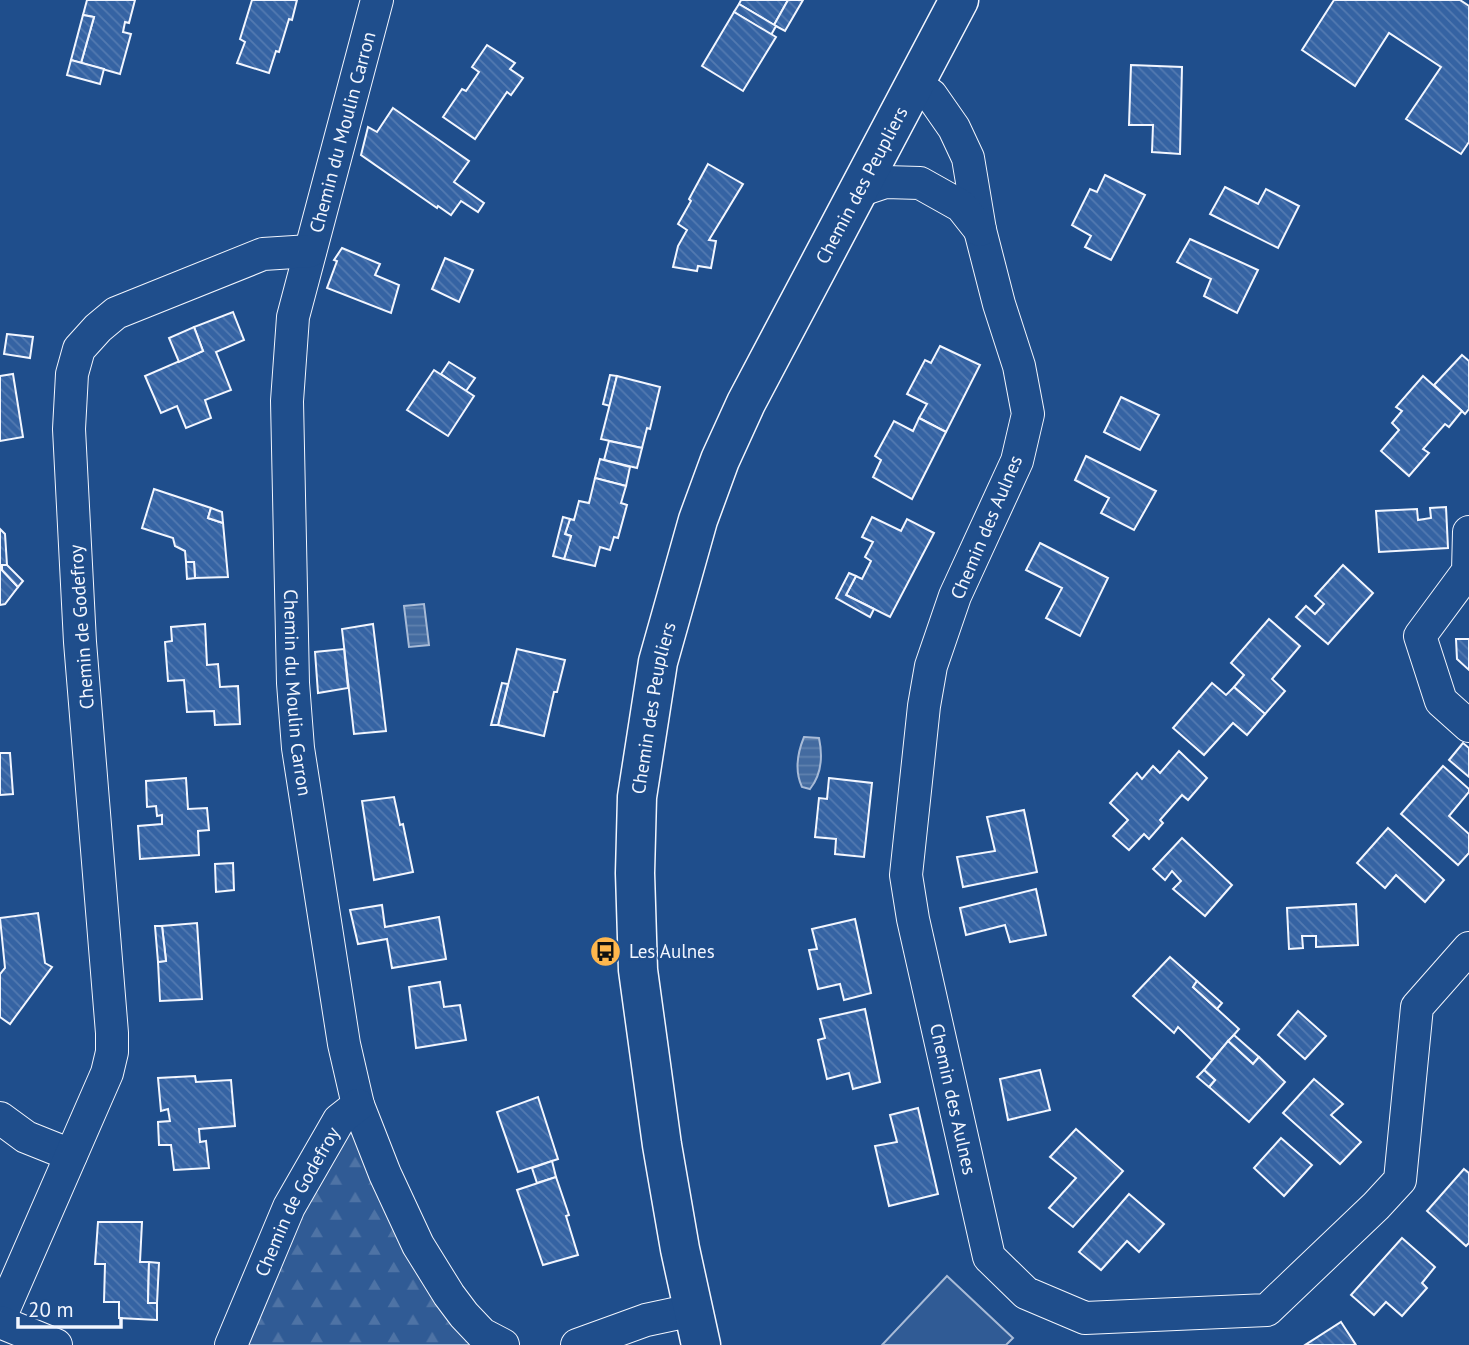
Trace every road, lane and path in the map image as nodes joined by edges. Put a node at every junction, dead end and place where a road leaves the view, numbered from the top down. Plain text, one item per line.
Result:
1 (377, 0) edge
2 (960, 0) edge
3 (915, 85) junction
4 (858, 191) junction
5 (980, 230) junction
6 (310, 251) junction
7 (1469, 532) edge
8 (1469, 726) edge
9 (1469, 948) edge
10 (358, 1105) junction
11 (0, 1118) edge
12 (71, 1155) junction
13 (0, 1320) edge
14 (697, 1327) edge
15 (56, 1345) edge
16 (231, 1345) edge
17 (503, 1345) edge
18 (577, 1345) edge

1 - 6 street, Chemin du Moulin Carron
2 - 3 street, Chemin des Peupliers
3 - 4 street, Chemin des Peupliers
3 - 5 street, Chemin des Aulnes
4 - 5 street, Chemin des Aulnes
4 - 14 street, Chemin des Peupliers
5 - 9 street, Chemin des Aulnes
6 - 10 street, Chemin du Moulin Carron
6 - 12 street, Chemin de Godefroy
7 - 8 street
10 - 16 street, Chemin de Godefroy
10 - 17 street, Chemin du Moulin Carron
11 - 12 street
12 - 13 street, Chemin de Godefroy
13 - 15 street, Chemin de Godefroy
14 - 18 street

